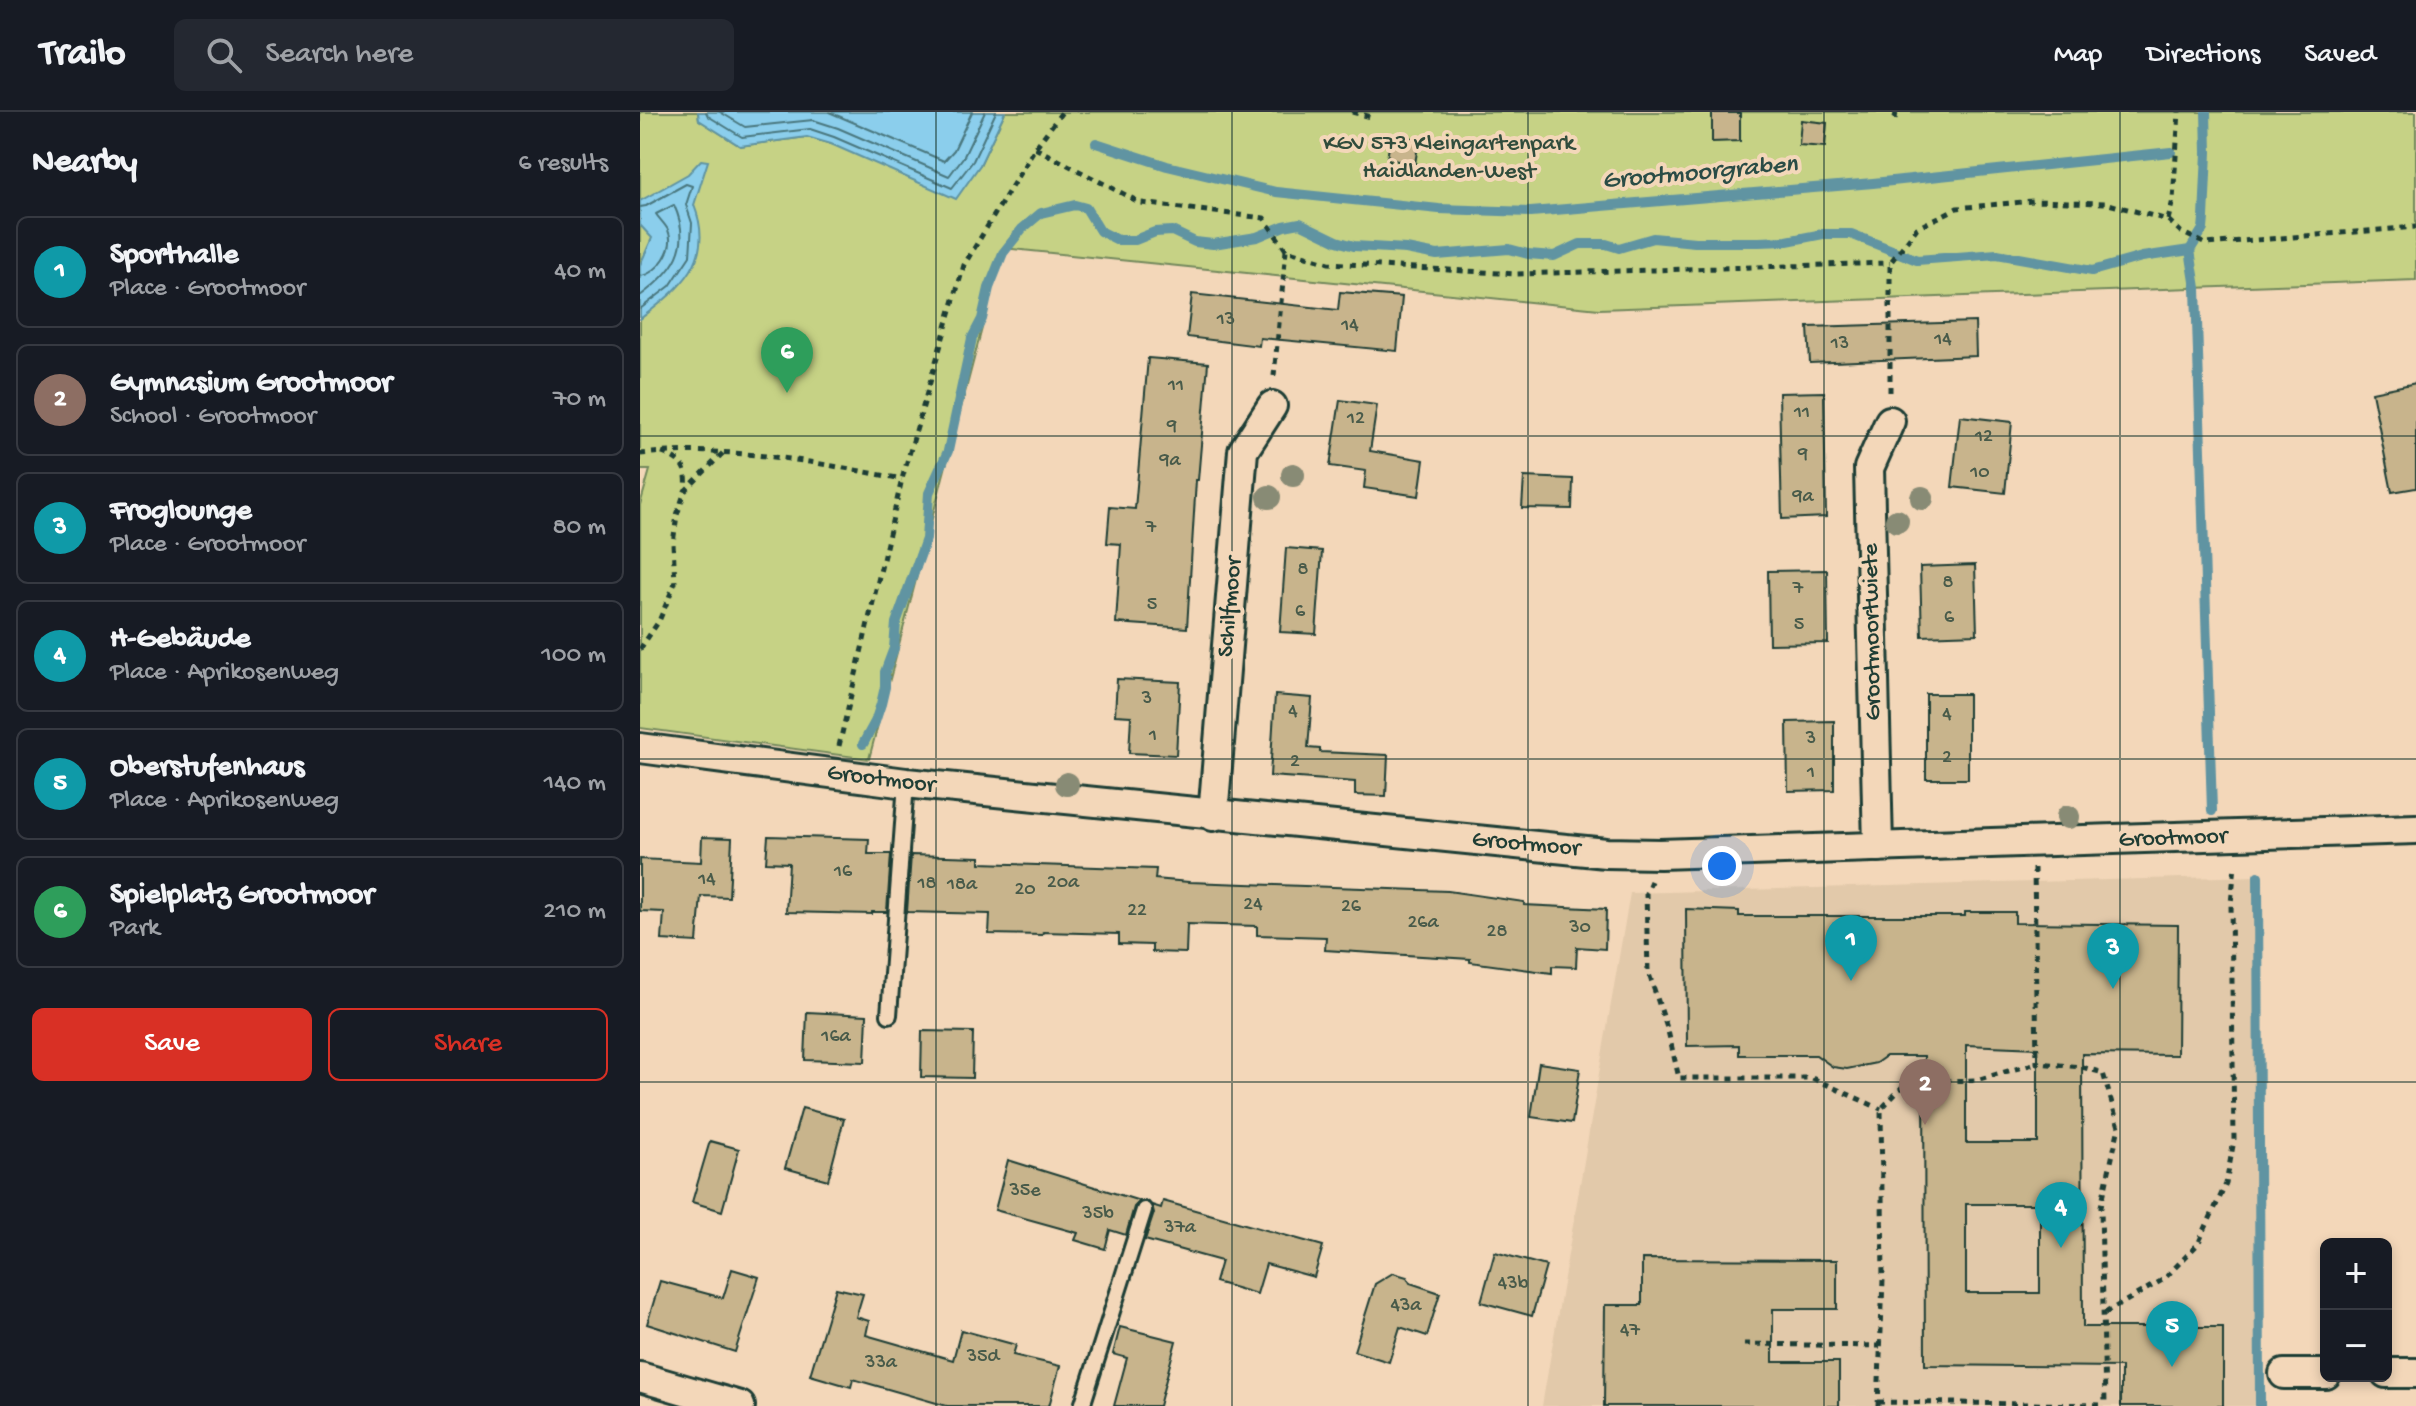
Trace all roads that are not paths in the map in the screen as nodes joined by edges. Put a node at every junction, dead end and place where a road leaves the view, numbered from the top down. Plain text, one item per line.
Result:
1 (1272, 406) road end
2 (1890, 421) road end
3 (640, 748) edge
4 (906, 783) junction
5 (1213, 816) junction
6 (2416, 829) edge
7 (1878, 847) junction
8 (889, 1015) dead end
9 (1144, 1210) dead end
10 (2392, 1373) edge
11 (2416, 1373) edge
12 (2284, 1374) dead end
13 (2320, 1374) edge
14 (640, 1377) edge
15 (740, 1406) edge
16 (1082, 1406) edge

1 - 5 street, Schilfmoor
2 - 7 street, Grootmoortwiete
3 - 4 street, Grootmoor
4 - 5 street, Grootmoor
4 - 8 lane
5 - 7 street, Grootmoor
6 - 7 street, Grootmoor
9 - 16 lane
10 - 11 street
12 - 13 street
14 - 15 street

